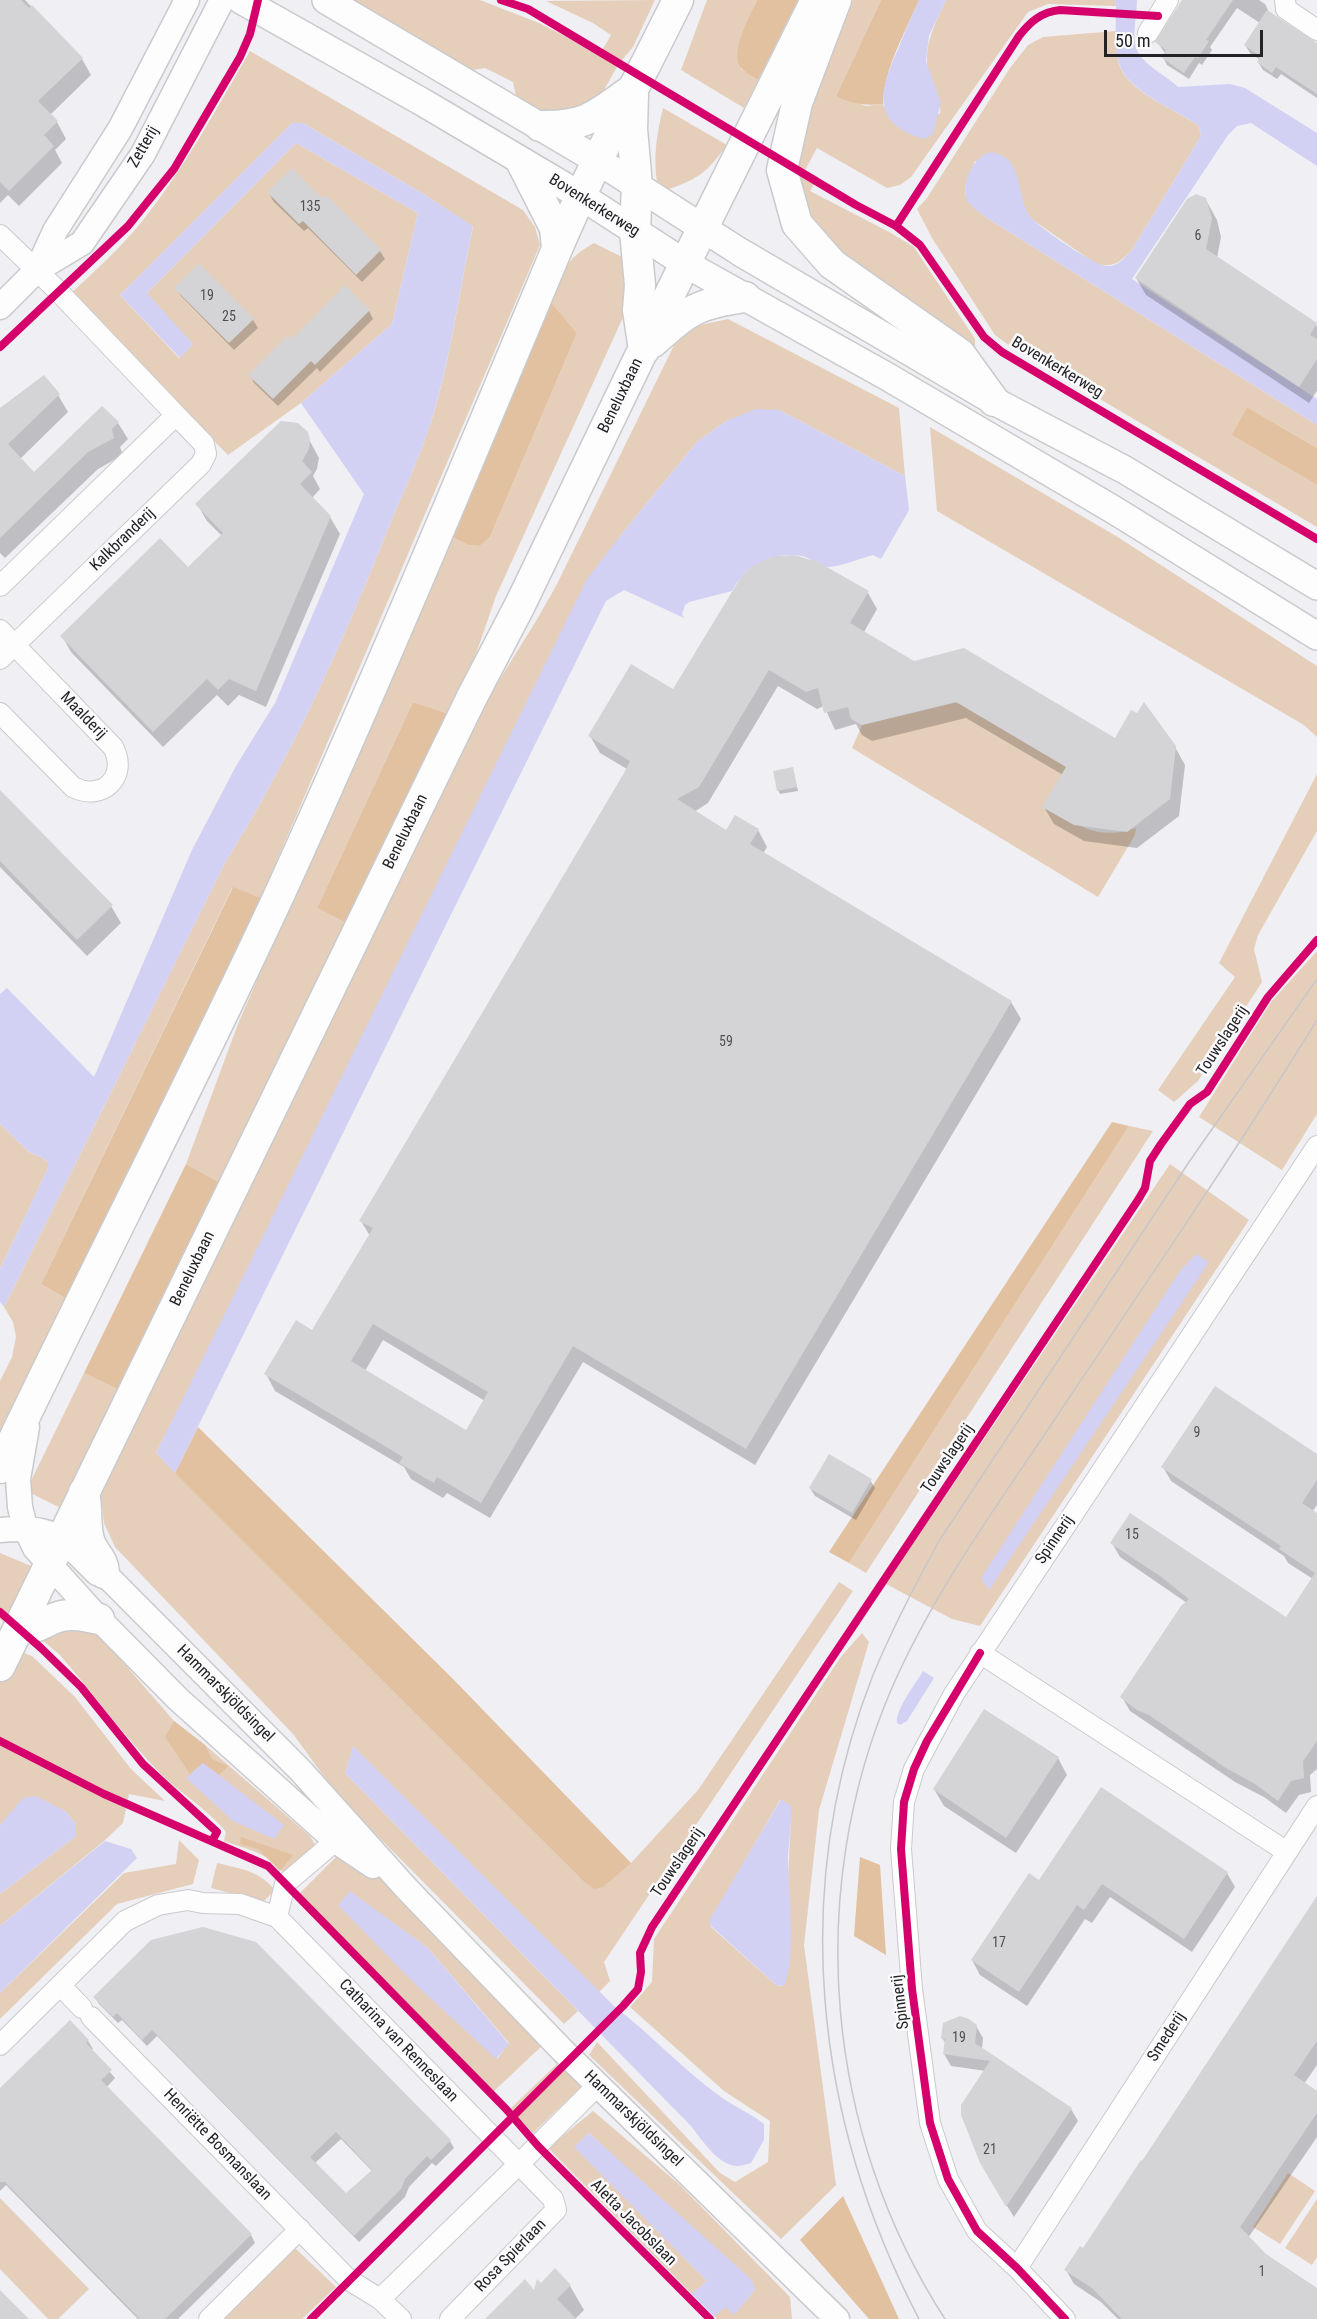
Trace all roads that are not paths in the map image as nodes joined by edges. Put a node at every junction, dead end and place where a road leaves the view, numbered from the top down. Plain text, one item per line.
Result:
1 (187, 0) edge
2 (222, 0) edge
3 (241, 0) edge
4 (326, 0) edge
5 (678, 0) edge
6 (816, 0) edge
7 (836, 0) edge
8 (1168, 0) edge
9 (1285, 0) edge
10 (1317, 30) edge
11 (1148, 33) dead end
12 (634, 89) junction
13 (540, 126) junction
14 (597, 160) junction
15 (522, 163) junction
16 (637, 185) junction
17 (581, 196) junction
18 (704, 229) junction
19 (635, 231) junction
20 (0, 235) edge
21 (557, 248) junction
22 (686, 264) junction
23 (37, 270) junction
24 (745, 297) junction
25 (0, 308) edge
26 (644, 350) junction
27 (994, 401) junction
28 (176, 415) junction
29 (0, 586) edge
30 (1317, 586) edge
31 (0, 630) edge
32 (1317, 636) edge
33 (14, 645) junction
34 (0, 659) edge
35 (0, 713) edge
36 (1317, 1146) edge
37 (32, 1400) junction
38 (0, 1468) edge
39 (84, 1492) junction
40 (25, 1527) junction
41 (0, 1530) edge
42 (56, 1551) junction
43 (104, 1573) junction
44 (99, 1619) junction
45 (18, 1629) junction
46 (980, 1653) junction
47 (0, 1666) edge
48 (1317, 1806) edge
49 (344, 1834) junction
50 (1287, 1852) junction
51 (277, 1917) junction
52 (60, 1986) junction
53 (0, 2045) edge
54 (598, 2085) junction
55 (519, 2164) junction
56 (300, 2229) junction
57 (1017, 2268) junction
58 (387, 2311) edge
59 (832, 2317) edge
60 (209, 2319) edge
61 (450, 2319) edge
62 (1065, 2319) edge

1 - 23 street, Zetterij
2 - 23 street, Zetterij
3 - 15 main road, Bovenkerkerweg
4 - 13 main road
5 - 12 main road
6 - 18 main road, Beneluxbaan
7 - 27 main road
8 - 11 street
9 - 10 street
12 - 13 main road
12 - 14 main road
12 - 16 main road
13 - 14 main road
14 - 16 main road
14 - 17 main road
15 - 17 main road, Bovenkerkerweg
15 - 21 main road
16 - 18 main road
16 - 19 main road
17 - 19 main road, Bovenkerkerweg
17 - 21 main road
18 - 22 main road, Beneluxbaan
18 - 27 main road
19 - 22 main road, Bovenkerkerweg
19 - 26 main road
20 - 23 street, Kalkbranderij
21 - 37 main road
22 - 24 main road, Bovenkerkerweg
22 - 26 main road, Beneluxbaan
23 - 25 street, Zetterij
23 - 28 street, Kalkbranderij
24 - 26 main road
24 - 32 main road, Bovenkerkerweg
26 - 39 main road, Beneluxbaan
27 - 30 main road
28 - 29 street
28 - 33 street, Kalkbranderij
31 - 33 street, Maalderij
33 - 34 street, Kalkbranderij
33 - 35 street, Maalderij
36 - 46 street, Spinnerij
37 - 38 main road
37 - 40 street
39 - 42 main road, Beneluxbaan
39 - 43 main road
40 - 41 street, Hammarskjöldsingel
40 - 42 street, Hammarskjöldsingel
42 - 43 street, Hammarskjöldsingel
42 - 44 street, Hammarskjöldsingel
42 - 45 main road, Beneluxbaan
43 - 49 street, Hammarskjöldsingel
44 - 45 main road
44 - 49 street, Hammarskjöldsingel
45 - 47 main road, Beneluxbaan
46 - 50 street
46 - 57 street, Spinnerij
48 - 50 street, Smederij
49 - 51 street
49 - 54 street, Hammarskjöldsingel
50 - 57 street, Smederij
51 - 52 street, Catharina van Renneslaan
51 - 55 street, Catharina van Renneslaan
52 - 53 street, Catharina van Renneslaan
52 - 56 street, Henriëtte Bosmanslaan
54 - 55 street
54 - 59 street, Hammarskjöldsingel
55 - 58 street
55 - 61 street, Rosa Spierlaan
56 - 58 street, Henriëtte Bosmanslaan
56 - 60 street
57 - 62 street, Spinnerij

